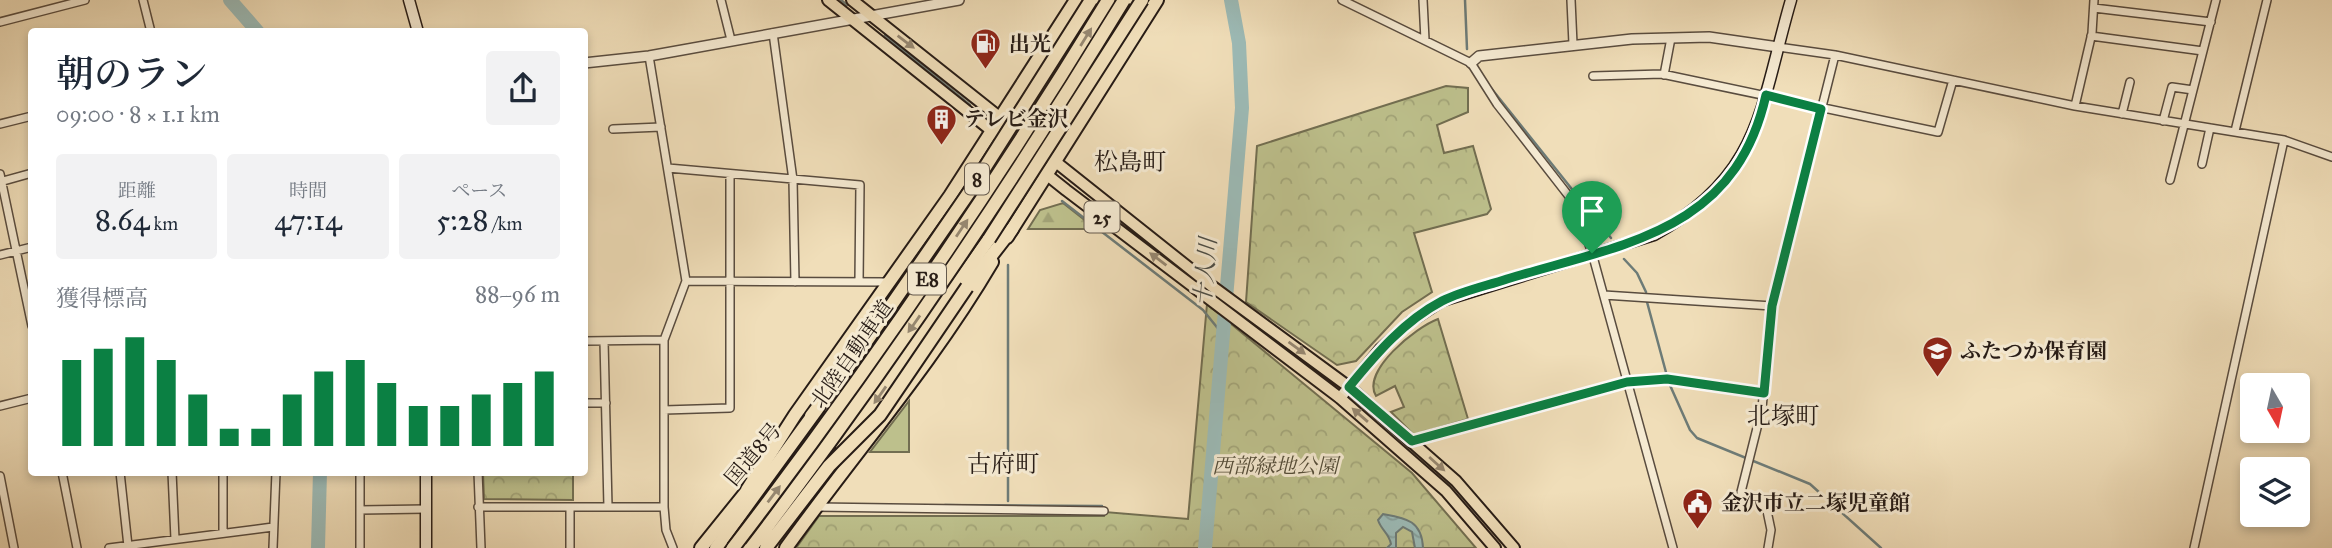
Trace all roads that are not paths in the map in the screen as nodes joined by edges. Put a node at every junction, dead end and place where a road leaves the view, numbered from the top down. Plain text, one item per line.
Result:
1 (85, 0) edge
2 (144, 0) edge
3 (410, 0) edge
4 (720, 0) edge
5 (828, 0) edge
6 (852, 0) edge
7 (959, 0) edge
8 (1076, 0) edge
9 (1091, 0) edge
10 (1108, 0) edge
11 (1125, 0) edge
12 (1142, 0) edge
13 (1156, 0) edge
14 (1342, 0) edge
15 (1423, 0) edge
16 (1571, 0) edge
17 (1791, 0) edge
18 (2216, 0) edge
19 (2267, 0) edge
20 (931, 3) edge
21 (2094, 4) edge
22 (873, 17) junction
23 (853, 20) junction
24 (0, 22) edge
25 (2211, 22) junction
26 (150, 28) edge
27 (417, 28) edge
28 (774, 33) junction
29 (2091, 36) junction
30 (1671, 38) junction
31 (731, 40) junction
32 (1425, 40) junction
33 (1573, 44) junction
34 (1778, 47) junction
35 (2203, 51) junction
36 (1835, 55) junction
37 (649, 56) junction
38 (588, 63) edge
39 (1471, 63) junction
40 (1664, 75) junction
41 (1593, 76) dead end
42 (1953, 80) junction
43 (2130, 82) dead end
44 (2193, 89) junction
45 (1766, 95) junction
46 (2075, 106) junction
47 (1821, 109) junction
48 (2122, 114) junction
49 (1002, 116) junction
50 (28, 117) edge
51 (2163, 121) junction
52 (0, 124) edge
53 (2185, 124) junction
54 (661, 127) junction
55 (2210, 128) junction
56 (612, 129) dead end
57 (992, 131) junction
58 (2235, 131) junction
59 (2284, 140) junction
60 (2332, 157) edge
61 (1056, 161) junction
62 (2202, 164) dead end
63 (668, 168) junction
64 (28, 174) edge
65 (730, 174) junction
66 (1046, 175) junction
67 (1, 179) edge
68 (793, 180) junction
69 (2170, 180) dead end
70 (1012, 229) junction
71 (28, 248) edge
72 (16, 251) junction
73 (1592, 253) junction
74 (0, 255) edge
75 (686, 281) junction
76 (730, 281) junction
77 (795, 282) junction
78 (859, 282) junction
79 (891, 282) junction
80 (1604, 295) junction
81 (1772, 306) junction
82 (28, 307) edge
83 (664, 340) junction
84 (588, 341) edge
85 (604, 341) junction
86 (1627, 382) junction
87 (1349, 387) junction
88 (1764, 393) junction
89 (1340, 398) junction
90 (28, 399) edge
91 (588, 403) edge
92 (606, 403) junction
93 (0, 406) edge
94 (818, 408) junction
95 (664, 410) junction
96 (1412, 441) junction
97 (0, 476) edge
98 (63, 476) edge
99 (120, 476) edge
100 (172, 476) edge
101 (223, 476) edge
102 (276, 476) edge
103 (360, 476) edge
104 (425, 476) edge
105 (478, 476) edge
106 (747, 490) junction
107 (478, 507) junction
108 (570, 507) junction
109 (608, 507) junction
110 (664, 507) junction
111 (816, 508) junction
112 (426, 509) junction
113 (360, 510) junction
114 (3, 511) edge
115 (1104, 511) dead end
116 (273, 527) junction
117 (223, 533) junction
118 (175, 539) junction
119 (128, 545) junction
120 (14, 548) edge
121 (77, 548) edge
122 (109, 548) edge
123 (273, 548) edge
124 (360, 548) edge
125 (426, 548) edge
126 (481, 548) edge
127 (570, 548) edge
128 (673, 548) edge
129 (701, 548) edge
130 (716, 548) edge
131 (733, 548) edge
132 (751, 548) edge
133 (767, 548) edge
134 (786, 548) edge
135 (1495, 548) edge
136 (1514, 548) edge
137 (1673, 548) edge
138 (1768, 548) edge
139 (2194, 548) edge

1 - 24 street
2 - 26 street
3 - 27 main road
4 - 31 street
5 - 23 main road, 25
6 - 22 main road, 25
7 - 20 street
8 - 49 highway, 8
9 - 94 highway, 国道8号 / 8, bridge
131 -> 10 highway, 北陸自動車道 / E8, bridge
11 -> 132 highway, 北陸自動車道 / E8, bridge
12 -> 133 highway, 8, bridge
13 - 61 highway
14 - 32 street
15 - 32 street
16 - 33 street
17 - 34 main road
18 - 25 street
19 - 58 street
20 - 22 street
21 - 25 street
21 - 29 street
22 - 23 street
22 -> 49 main road, 25
23 - 28 street
23 - 57 main road, 25
25 - 35 street
28 - 31 street
28 - 68 street
29 - 35 street
29 - 46 street
30 - 33 street
30 - 34 street
30 - 40 street
31 - 37 street
32 - 39 street
33 - 39 street
34 - 36 street
34 - 45 main road
35 - 44 street
36 - 42 street
36 - 47 street
37 - 38 street
37 - 54 street
39 - 73 street
40 - 41 street
40 - 45 street
42 - 46 street
42 - 47 street
43 - 48 street
44 - 51 street
44 - 53 street
45 - 47 street
45 - 73 main road
46 - 48 street
47 - 81 street
48 - 51 street
49 - 57 highway, 8
49 - 61 main road, 25
50 - 52 street
51 - 53 street
53 - 55 street
53 - 69 street
54 - 56 street
54 - 63 street
55 - 58 street
55 - 62 street
57 - 66 main road, 25
57 - 79 highway, 8
58 - 59 street
59 - 60 street
59 - 139 street
61 - 66 highway
61 -> 87 main road, 25
63 - 65 street
63 - 75 street
64 - 67 street
65 - 68 street
65 - 76 street
66 - 70 highway
89 -> 66 main road, 25
67 - 72 street
68 - 77 street
68 - 78 street
70 - 111 highway
70 - 133 highway, bridge
71 - 72 street
72 - 74 street
72 - 82 street
73 - 80 street
73 - 87 main road
75 - 76 street
75 - 83 street
76 - 77 street
76 - 95 street
77 - 78 street
78 - 79 street
79 - 106 highway, 8
80 - 81 street
80 - 86 street
81 - 88 street
83 - 85 street
83 - 95 street
84 - 85 street
85 - 92 street
86 - 88 street
86 - 96 street
86 - 137 street
87 - 89 main road
87 - 96 main road, 25
88 - 138 street
135 -> 89 main road, 25
90 - 93 street
91 - 92 street
92 - 109 street
94 - 106 highway, 国道8号 / 8
94 - 130 highway
95 - 110 street
96 -> 136 main road, 25
97 - 114 street
98 - 121 street
99 - 119 street
100 - 118 street
101 - 117 street
102 - 116 street
103 - 113 street
104 - 112 main road
105 - 107 street
106 - 129 highway, 国道8号 / 8
107 - 108 street
107 - 126 street
108 - 109 street
108 - 127 street
109 - 110 street
110 - 128 street
111 - 115 street
111 - 134 highway
112 - 113 street
112 - 125 main road
113 - 124 street
114 - 120 street
116 - 117 street
116 - 123 street
117 - 118 street
118 - 119 street
119 - 122 street

